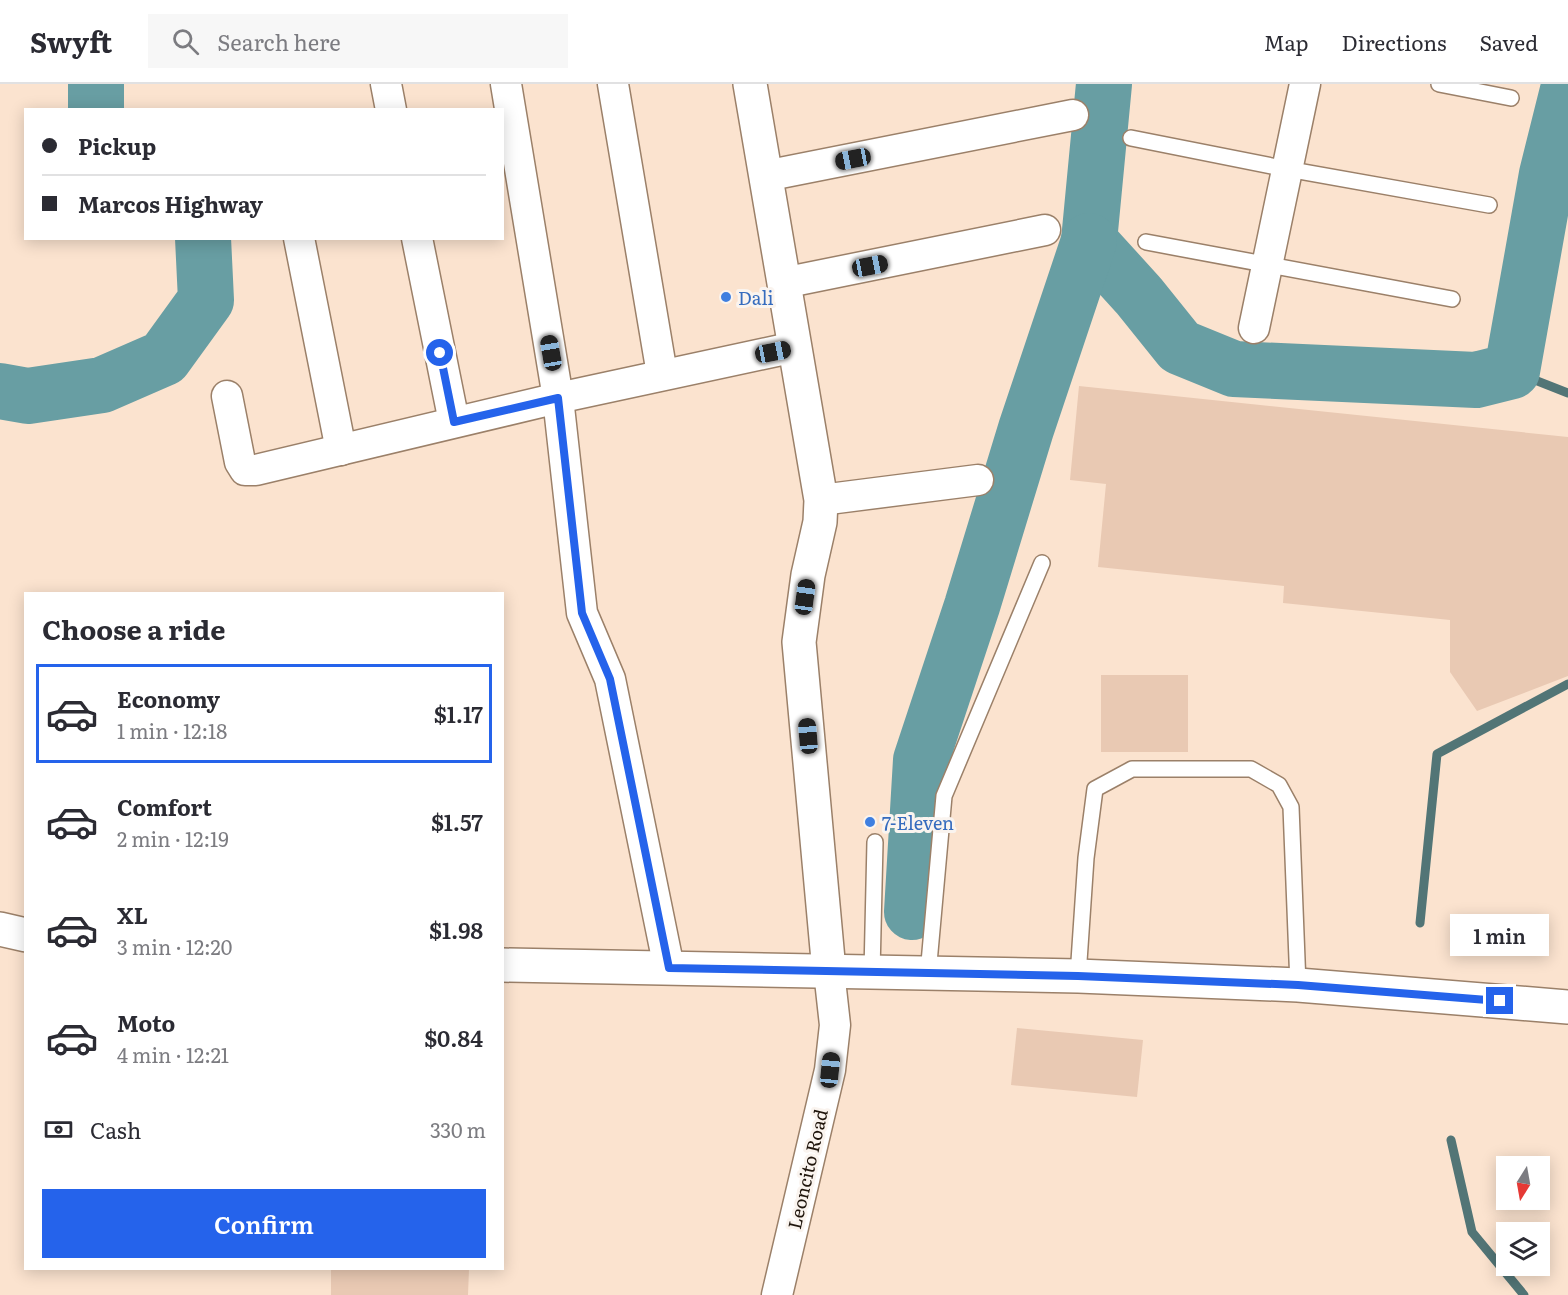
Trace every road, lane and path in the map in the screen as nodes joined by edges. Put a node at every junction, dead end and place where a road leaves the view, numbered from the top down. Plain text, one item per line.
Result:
1 (386, 84) edge
2 (506, 84) edge
3 (613, 84) edge
4 (750, 84) edge
5 (1305, 84) edge
6 (1439, 84) edge
7 (1511, 98) dead end
8 (391, 108) edge
9 (1073, 115) dead end
10 (1131, 138) dead end
11 (1287, 169) junction
12 (765, 176) junction
13 (1489, 205) dead end
14 (1045, 230) dead end
15 (299, 240) edge
16 (417, 240) edge
17 (1146, 242) dead end
18 (1267, 265) junction
19 (783, 283) junction
20 (1452, 298) dead end
21 (1254, 328) dead end
22 (795, 347) junction
23 (662, 374) junction
24 (227, 396) dead end
25 (558, 398) junction
26 (454, 422) junction
27 (341, 450) junction
28 (978, 480) dead end
29 (821, 500) junction
30 (1042, 563) dead end
31 (875, 842) dead end
32 (0, 929) edge
33 (24, 935) edge
34 (504, 964) edge
35 (669, 968) junction
36 (829, 971) junction
37 (872, 972) junction
38 (928, 974) junction
39 (1078, 976) junction
40 (1298, 985) junction
41 (1568, 1007) edge
42 (777, 1295) edge

1 - 8 street
2 - 25 street
3 - 23 street
4 - 12 main road
5 - 11 street
6 - 7 lane
9 - 12 street
10 - 11 lane
11 - 13 lane
11 - 18 street
12 - 19 main road
14 - 19 street
15 - 27 street
16 - 26 street
17 - 18 lane
18 - 20 lane
18 - 21 street
19 - 22 main road
22 - 23 street
22 - 29 main road
23 - 25 street
24 - 27 street
25 - 26 street
25 - 35 street
26 - 27 street
28 - 29 street
29 - 36 main road
30 - 38 lane
31 - 37 lane
32 - 33 main road
34 - 35 main road
35 - 36 main road
36 - 37 main road
36 - 42 street, Leoncito Road
37 - 38 main road
38 - 39 main road
39 - 40 main road
39 - 40 lane
40 - 41 main road

